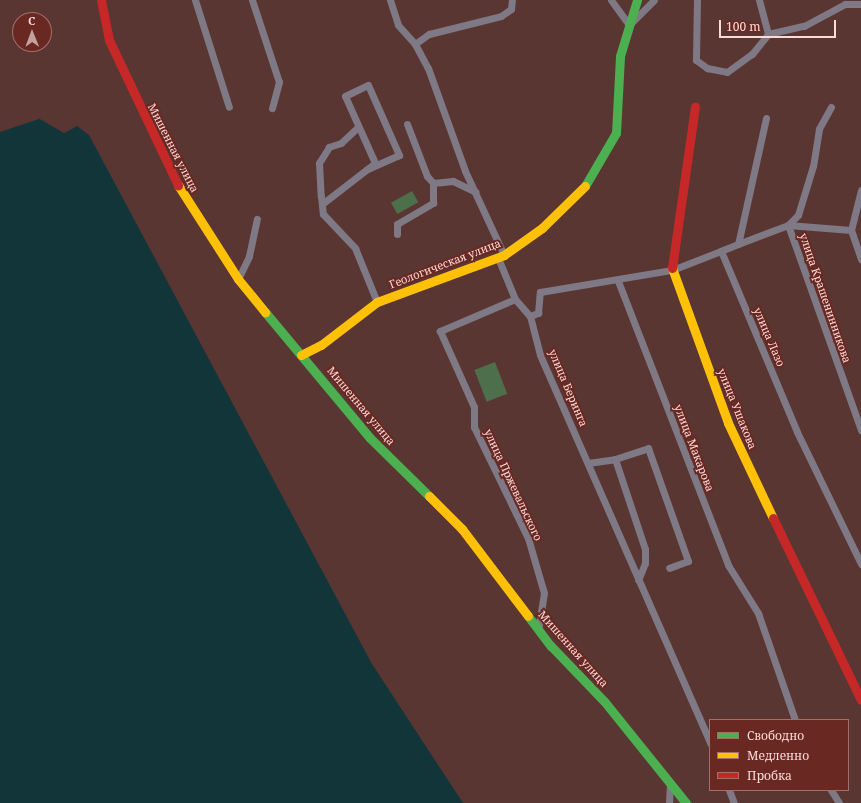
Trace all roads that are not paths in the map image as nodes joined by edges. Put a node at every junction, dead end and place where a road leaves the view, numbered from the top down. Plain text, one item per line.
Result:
1 (101, 0) edge
2 (195, 0) edge
3 (252, 0) edge
4 (390, 0) edge
5 (512, 0) edge
6 (611, 0) edge
7 (637, 0) edge
8 (654, 0) edge
9 (697, 0) edge
10 (759, 0) edge
11 (845, 2) edge
12 (616, 3) edge
13 (861, 4) edge
14 (629, 25) junction
15 (768, 34) junction
16 (415, 44) junction
17 (229, 107) dead end
18 (695, 107) dead end
19 (831, 107) dead end
20 (272, 108) dead end
21 (766, 118) dead end
22 (407, 124) dead end
23 (358, 127) junction
24 (368, 169) junction
25 (433, 183) junction
26 (861, 190) edge
27 (477, 192) junction
28 (322, 204) junction
29 (257, 219) dead end
30 (788, 225) junction
31 (851, 230) junction
32 (397, 234) dead end
33 (738, 244) junction
34 (721, 252) junction
35 (501, 256) junction
36 (861, 259) edge
37 (672, 270) junction
38 (238, 278) junction
39 (618, 281) junction
40 (515, 299) junction
41 (377, 302) junction
42 (530, 316) junction
43 (301, 355) junction
44 (861, 430) edge
45 (615, 459) junction
46 (588, 463) junction
47 (861, 564) edge
48 (669, 568) dead end
49 (638, 580) junction
50 (538, 630) junction
51 (861, 700) edge
52 (795, 719) edge
53 (709, 741) edge
54 (670, 785) junction
55 (729, 791) edge
56 (832, 791) edge
57 (669, 803) edge
58 (686, 803) edge
59 (734, 803) edge
60 (839, 803) edge

1 - 38 street, Мишенная улица
2 - 17 street
3 - 20 street
4 - 16 street
5 - 16 street
6 - 12 street
7 - 14 street, Геологическая улица
8 - 14 street
9 - 15 street
10 - 15 street
11 - 13 street
11 - 15 street
12 - 14 street
14 - 35 street, Геологическая улица
16 - 27 street, улица Беринга
18 - 37 street, улица Ушакова
19 - 30 street, улица Крашенинникова
21 - 33 street
22 - 25 street
23 - 24 street
23 - 24 street
23 - 28 street
24 - 28 street
25 - 27 street
25 - 32 street
26 - 31 street
27 - 35 street, улица Беринга
28 - 41 street
29 - 38 street
30 - 31 street
30 - 33 street
30 - 44 street, улица Крашенинникова
31 - 36 street
33 - 34 street
34 - 37 street
34 - 47 street, улица Лазо
35 - 40 street, улица Беринга
35 - 41 street, Геологическая улица
37 - 39 street
37 - 51 street, улица Ушакова
38 - 43 street, Мишенная улица
39 - 42 street
39 - 52 street, улица Макарова
40 - 42 street, улица Беринга
40 - 50 street, улица Пржевальского
41 - 43 street, Геологическая улица
42 - 46 street, улица Беринга
43 - 50 street, Мишенная улица
45 - 46 street
45 - 48 street
45 - 49 street
46 - 49 street, улица Беринга
49 - 53 street, улица Беринга
50 - 54 street, Мишенная улица
54 - 57 street
54 - 58 street, Мишенная улица
55 - 59 street
56 - 60 street

